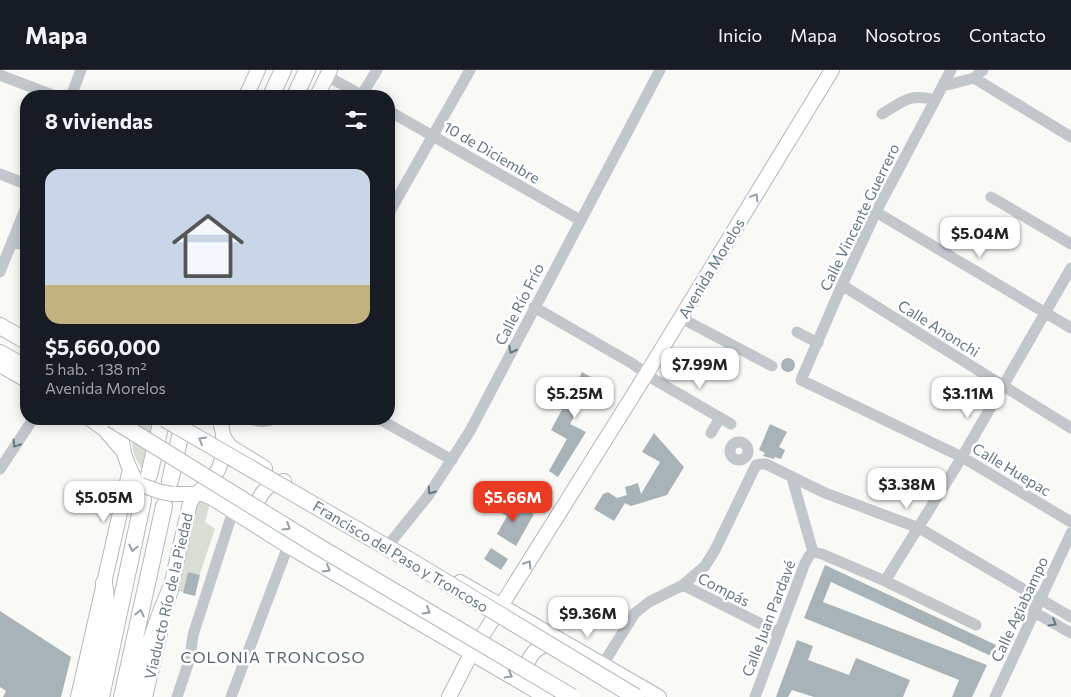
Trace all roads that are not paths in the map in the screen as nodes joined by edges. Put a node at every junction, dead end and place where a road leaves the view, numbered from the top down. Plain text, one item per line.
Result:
1 (81, 70) edge
2 (258, 70) edge
3 (307, 70) edge
4 (377, 70) edge
5 (470, 70) edge
6 (660, 70) edge
7 (832, 70) edge
8 (951, 70) edge
9 (983, 70) edge
10 (328, 73) edge
11 (281, 74) edge
12 (0, 75) edge
13 (974, 78) junction
14 (943, 86) junction
15 (39, 90) edge
16 (73, 90) edge
17 (249, 90) edge
18 (269, 90) edge
19 (274, 90) edge
20 (297, 90) edge
21 (302, 90) edge
22 (320, 90) edge
23 (353, 90) edge
24 (365, 90) edge
25 (935, 100) junction
26 (395, 114) edge
27 (882, 114) dead end
28 (433, 136) junction
29 (1071, 137) edge
30 (0, 174) edge
31 (20, 182) edge
32 (991, 197) dead end
33 (395, 203) edge
34 (876, 212) junction
35 (580, 220) junction
36 (20, 221) edge
37 (12, 241) junction
38 (20, 244) edge
39 (1071, 244) edge
40 (1071, 268) edge
41 (0, 272) edge
42 (842, 285) junction
43 (534, 307) junction
44 (1045, 313) junction
45 (0, 318) edge
46 (681, 318) junction
47 (0, 326) edge
48 (1071, 328) edge
49 (20, 330) edge
50 (797, 332) dead end
51 (20, 338) edge
52 (818, 343) junction
53 (0, 352) edge
54 (20, 364) edge
55 (0, 365) edge
56 (772, 366) dead end
57 (647, 373) junction
58 (20, 377) edge
59 (801, 380) joint
60 (1002, 385) junction
61 (29, 425) edge
62 (98, 425) edge
63 (122, 425) edge
64 (123, 425) edge
65 (161, 425) edge
66 (173, 425) edge
67 (183, 425) edge
68 (221, 425) edge
69 (390, 425) edge
70 (1071, 428) edge
71 (711, 434) dead end
72 (224, 438) junction
73 (962, 457) junction
74 (744, 458) dead end
75 (127, 460) junction
76 (452, 460) junction
77 (761, 465) junction
78 (0, 469) edge
79 (792, 478) junction
80 (287, 481) junction
81 (145, 487) junction
82 (169, 493) junction
83 (194, 493) junction
84 (233, 511) junction
85 (1071, 522) edge
86 (919, 528) junction
87 (262, 529) junction
88 (1071, 533) edge
89 (390, 543) junction
90 (288, 546) junction
91 (813, 552) junction
92 (885, 581) junction
93 (104, 583) junction
94 (683, 585) junction
95 (170, 590) junction
96 (1028, 593) junction
97 (1040, 599) junction
98 (502, 605) junction
99 (1034, 612) junction
100 (1071, 618) edge
101 (976, 625) dead end
102 (1071, 633) edge
103 (779, 634) junction
104 (559, 640) junction
105 (472, 654) junction
106 (603, 664) junction
107 (532, 688) junction
108 (78, 697) edge
109 (88, 697) edge
110 (101, 697) edge
111 (122, 697) edge
112 (134, 697) edge
113 (145, 697) edge
114 (177, 697) edge
115 (231, 697) edge
116 (449, 697) edge
117 (546, 697) edge
118 (572, 697) edge
119 (636, 697) edge
120 (659, 697) edge
121 (755, 697) edge
122 (995, 697) edge

1 - 16 street
2 - 17 main road
3 - 20 highway
3 - 21 highway
4 - 24 street
5 - 28 street
6 - 35 street, Calle Río Frío
46 -> 7 main road, Avenida Morelos
8 - 14 street, Calle Vincente Guerrero
9 - 13 street
10 - 22 main road
10 - 23 street
11 - 18 highway
11 - 19 highway
12 - 15 street
13 - 14 street
13 - 29 street
14 - 25 street, Calle Vincente Guerrero
25 - 27 street
25 - 34 street, Calle Vincente Guerrero
26 - 28 street, 10 de Diciembre
28 - 33 street
28 - 35 street, 10 de Diciembre
30 - 31 street
32 - 39 street
34 - 42 street, Calle Vincente Guerrero
34 - 44 street
35 - 43 street, Calle Río Frío
36 - 37 street
37 - 38 street
37 - 41 street
40 - 44 street
42 - 52 street, Calle Vincente Guerrero
42 - 60 street, Calle Anonchi
43 - 57 street
43 -> 76 street, Calle Río Frío
44 - 48 street
44 - 60 street
45 - 49 main road
46 - 56 street
46 - 57 main road, Avenida Morelos
47 - 51 highway
50 - 52 street
52 - 59 street, Calle Vincente Guerrero
53 - 54 highway
55 - 58 main road
57 - 71 street
98 -> 57 main road, Avenida Morelos
59 - 73 street, Calle Huepac
60 - 70 street, Calle Anonchi
60 - 73 street
61 -> 78 street
62 - 75 main road
63 -> 118 highway, bridge
64 - 75 main road
65 - 81 highway
119 -> 66 highway, Francisco del Paso y Troncoso, bridge
67 - 82 highway, Viaducto Río de la Piedad
68 - 72 main road, Viaducto Río de la Piedad
69 - 76 street
72 - 80 main road, Francisco del Paso y Troncoso
72 - 83 main road, Viaducto Río de la Piedad
73 - 85 street, Calle Huepac
73 - 86 street
74 - 77 street
75 - 81 main road
75 - 93 main road
76 -> 89 street, Calle Río Frío
77 - 79 street
77 - 94 street
79 - 86 street
79 - 91 street, Calle Juan Pardavé
80 - 87 main road
80 - 89 main road, Francisco del Paso y Troncoso
81 - 82 main road, bridge
81 -> 110 highway
82 - 83 main road
111 -> 82 highway, Viaducto Río de la Piedad
83 - 84 main road
83 - 95 main road, Viaducto Río de la Piedad
84 - 87 main road
84 - 114 street
86 - 92 street
86 - 96 street
87 - 90 main road
88 - 97 street, Calle Agiabampo
89 - 98 main road, Francisco del Paso y Troncoso
90 -> 105 main road
90 - 115 street
91 - 92 street, Calle Juan Pardavé
91 - 103 street, Calle Juan Pardavé
92 - 101 street, Calle Juan Pardavé
93 - 108 main road
93 - 109 highway
94 - 103 street, Compás
94 - 106 street
95 - 112 highway
95 - 113 main road, Viaducto Río de la Piedad
96 - 97 street
96 - 99 street
97 - 99 street, Calle Agiabampo
97 - 100 street
98 - 104 main road, Francisco del Paso y Troncoso
98 - 105 main road, Avenida Morelos
99 -> 102 street
99 - 122 street, Calle Agiabampo
103 - 121 street, Calle Juan Pardavé
104 - 106 main road, Francisco del Paso y Troncoso
104 - 107 main road
105 -> 107 main road
105 - 116 main road, Avenida Morelos
106 - 120 main road, Francisco del Paso y Troncoso
107 - 117 main road

